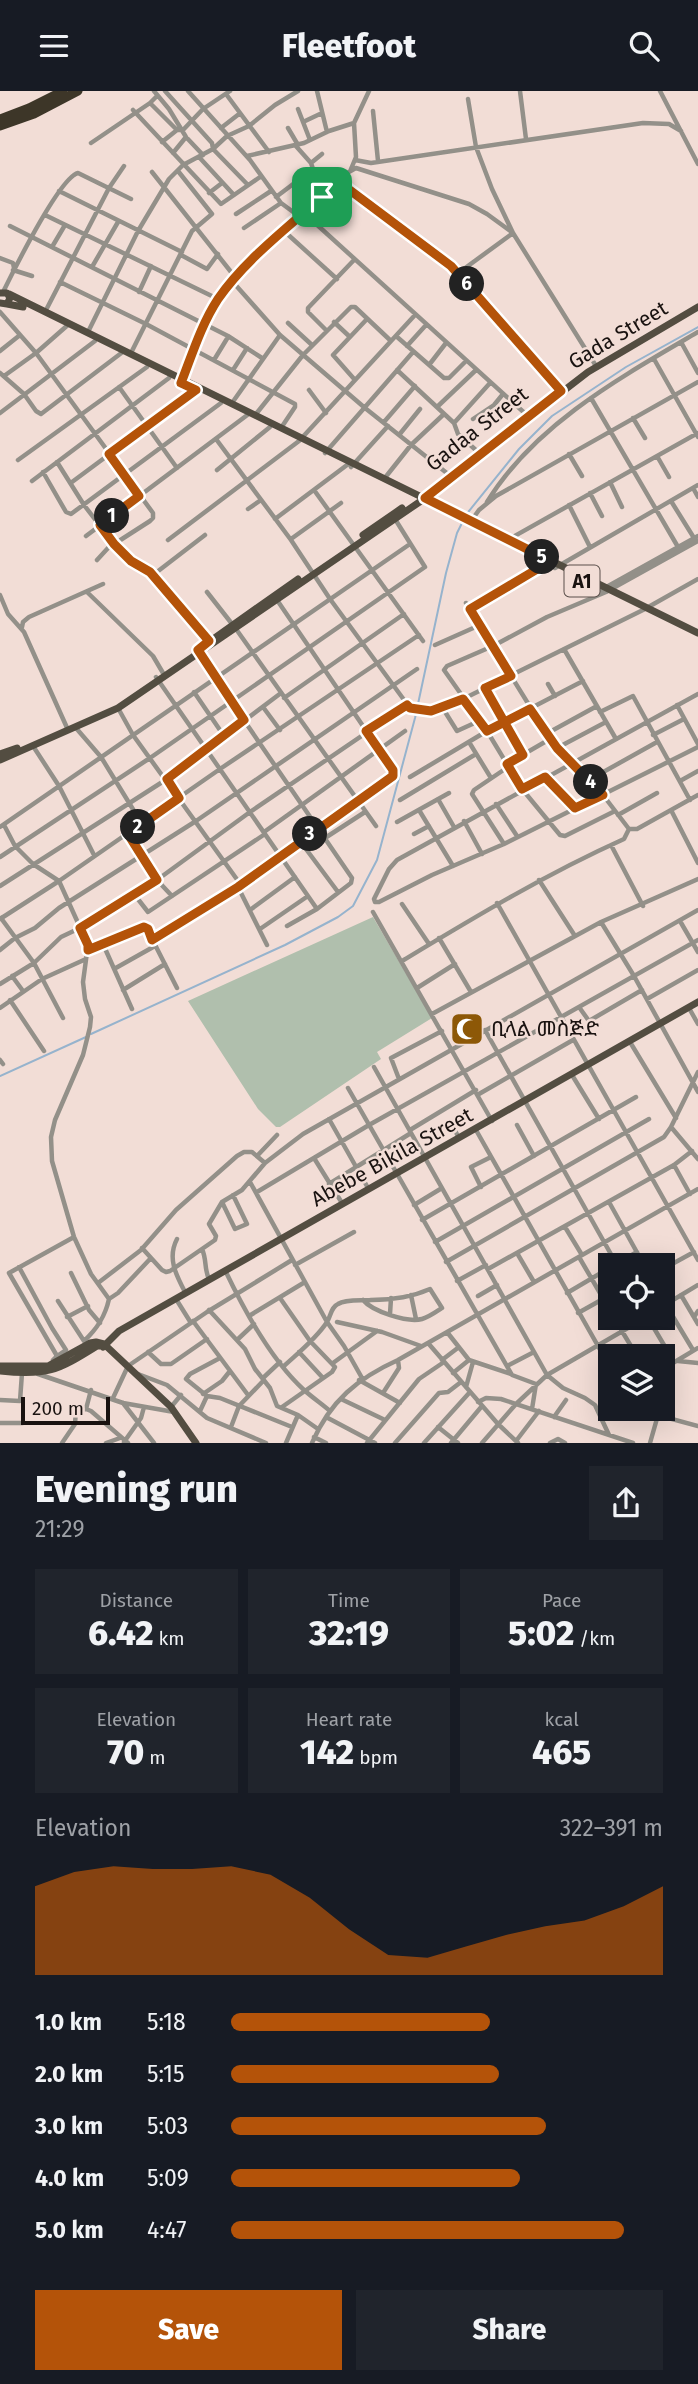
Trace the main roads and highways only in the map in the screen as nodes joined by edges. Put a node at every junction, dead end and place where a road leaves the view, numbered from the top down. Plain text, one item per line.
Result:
1 (64, 91) edge
2 (78, 91) edge
3 (0, 119) edge
4 (0, 126) edge
5 (3, 291) edge
6 (698, 305) edge
7 (2, 307) edge
8 (68, 325) junction
9 (126, 352) junction
10 (170, 376) junction
11 (181, 381) junction
12 (251, 414) junction
13 (528, 416) junction
14 (300, 439) junction
15 (351, 465) junction
16 (421, 498) junction
17 (353, 544) junction
18 (234, 626) junction
19 (698, 635) edge
20 (199, 651) junction
21 (159, 676) junction
22 (70, 728) junction
23 (0, 754) edge
24 (0, 760) edge
25 (698, 1002) edge
26 (105, 1347) junction
27 (0, 1366) edge
28 (127, 1367) junction
29 (0, 1371) edge
30 (172, 1410) junction
31 (194, 1443) edge

1 - 3 highway
2 - 4 highway
5 - 7 main road
5 - 8 main road, A1
6 - 13 main road, Gadaa Street
7 - 8 main road, A1
8 - 9 main road, A1
8 - 9 main road, A1
9 - 10 main road, A1
9 - 10 main road, A1
10 - 11 main road, A1
11 - 12 main road, A1
11 - 12 main road, A1
12 - 14 main road, A1
12 - 14 main road, A1
13 - 16 main road
13 - 16 main road, Gadaa Street
14 - 15 main road, A1
15 - 16 main road, A1
15 - 16 main road, A1
16 - 17 main road
16 - 17 main road
16 - 19 main road, A1
17 - 18 main road
18 - 20 main road
18 - 20 main road
20 - 21 main road
21 - 22 main road
21 - 22 main road
22 - 23 main road
22 - 24 main road
25 - 26 main road, Abebe Bikila Street
26 - 27 main road
26 - 28 main road
26 - 29 main road
28 - 30 main road
28 - 30 main road
30 - 31 main road

